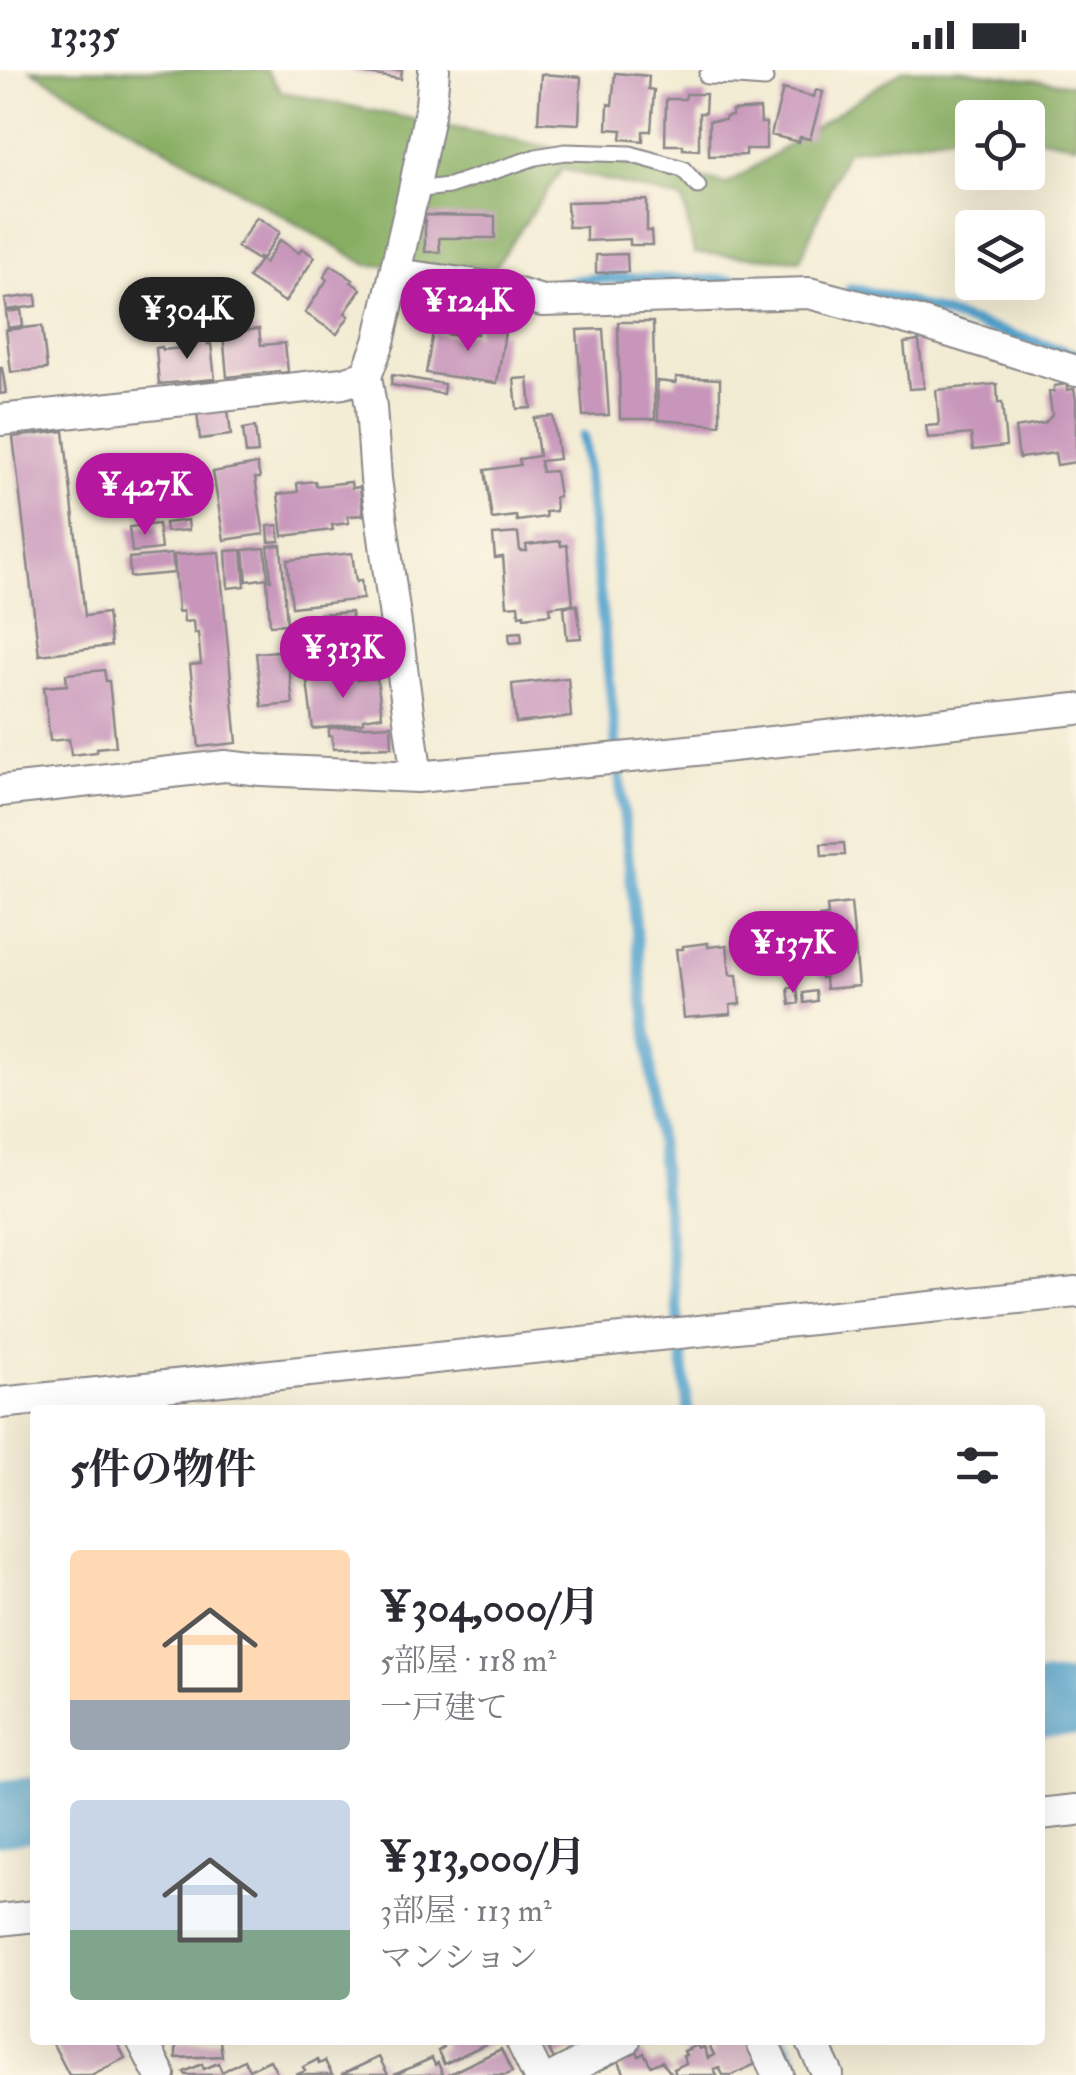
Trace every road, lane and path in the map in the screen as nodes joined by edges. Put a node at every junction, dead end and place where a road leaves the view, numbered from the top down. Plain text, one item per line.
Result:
1 (434, 70) edge
2 (737, 73) edge
3 (707, 76) dead end
4 (765, 79) dead end
5 (698, 186) dead end
6 (414, 190) junction
7 (395, 274) junction
8 (1076, 371) edge
9 (366, 376) junction
10 (0, 420) edge
11 (1076, 710) edge
12 (417, 777) junction
13 (0, 791) edge
14 (1076, 1292) edge
15 (0, 1403) edge
16 (1076, 1810) edge
17 (1045, 1813) edge
18 (30, 1917) edge
19 (0, 1920) edge
20 (145, 2045) edge
21 (523, 2045) edge
22 (615, 2045) edge
23 (763, 2045) edge
24 (813, 2045) edge
25 (160, 2075) edge
26 (538, 2075) edge
27 (557, 2075) edge
28 (778, 2075) edge
29 (828, 2075) edge

1 - 6 street
2 - 3 lane
2 - 4 lane
5 - 6 lane
6 - 7 street
7 - 8 street
7 - 9 street
9 - 10 street
9 - 12 street
11 - 12 street
12 - 13 street
14 - 15 street
16 - 17 street
18 - 19 street
20 - 25 street
21 - 26 street
22 - 27 street
23 - 28 street
24 - 29 street

